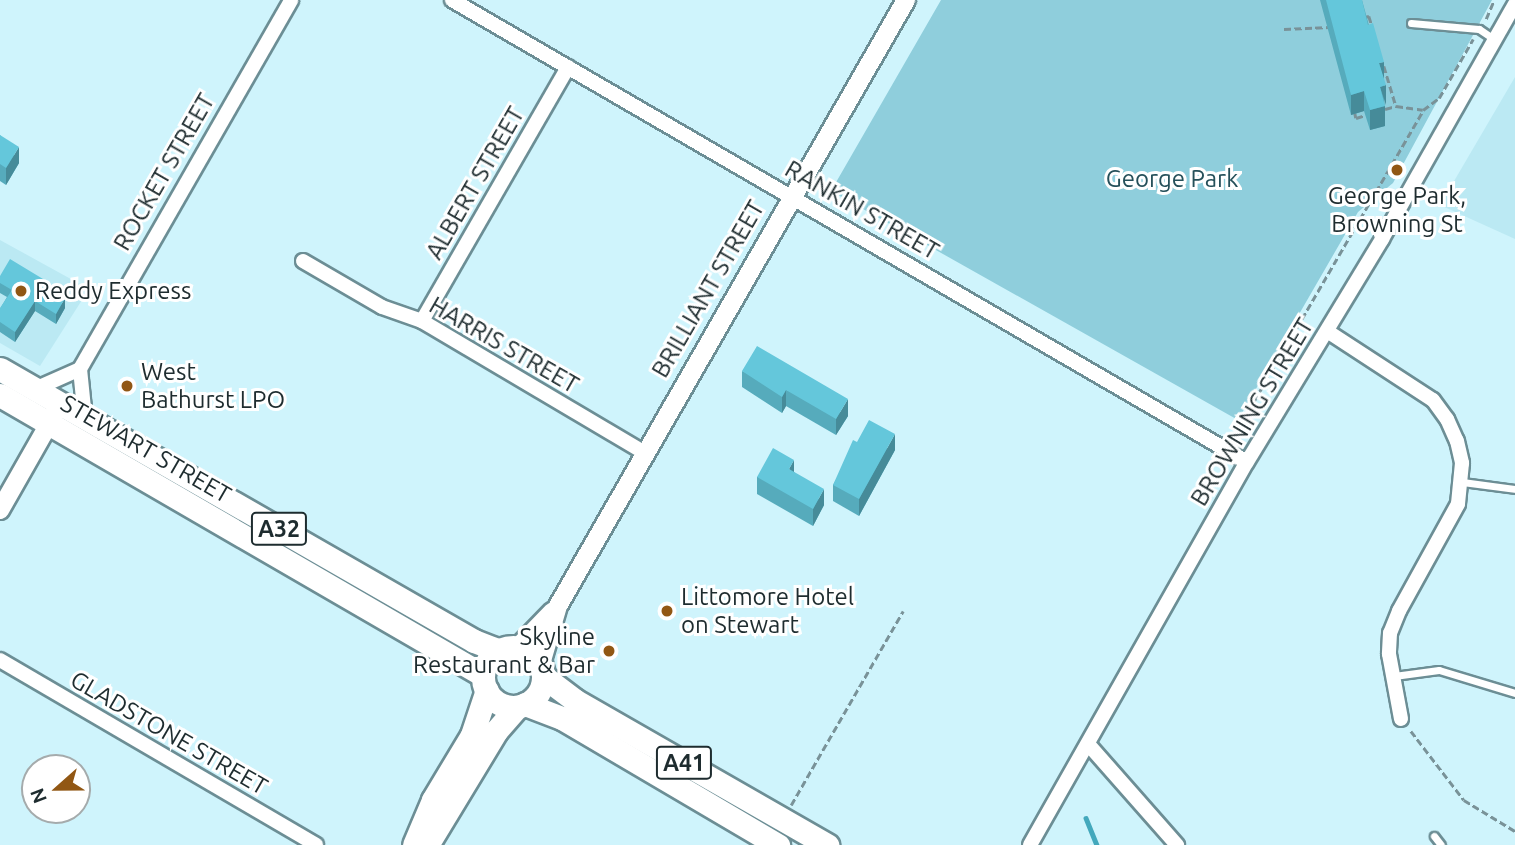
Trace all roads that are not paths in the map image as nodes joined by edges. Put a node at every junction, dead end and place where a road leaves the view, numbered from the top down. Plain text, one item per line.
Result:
1 (291, 0) edge
2 (452, 0) edge
3 (906, 0) edge
4 (1515, 4) edge
5 (1411, 23) dead end
6 (1494, 39) junction
7 (568, 67) junction
8 (793, 196) junction
9 (303, 261) dead end
10 (422, 321) junction
11 (1327, 331) junction
12 (0, 369) edge
13 (80, 369) junction
14 (35, 389) junction
15 (0, 396) edge
16 (55, 413) junction
17 (85, 418) junction
18 (645, 453) junction
19 (1247, 462) junction
20 (1462, 482) junction
21 (1515, 489) edge
22 (0, 510) edge
23 (558, 606) junction
24 (508, 649) junction
25 (0, 660) edge
26 (542, 671) junction
27 (1392, 677) junction
28 (485, 682) junction
29 (1515, 694) edge
30 (521, 705) junction
31 (1401, 719) road end
32 (1088, 744) junction
33 (1434, 836) dead end
34 (316, 845) edge
35 (414, 845) edge
36 (427, 845) edge
37 (778, 845) edge
38 (827, 845) edge
39 (1030, 845) edge
40 (1177, 845) edge
41 (1441, 845) edge

1 - 13 street, ROCKET STREET
2 - 7 street, RANKIN STREET
3 - 8 street, BRILLIANT STREET
4 - 6 street, BROWNING STREET
5 - 6 lane
6 - 11 street, BROWNING STREET
7 - 8 street, RANKIN STREET
7 - 10 street, ALBERT STREET
8 - 18 street, BRILLIANT STREET
8 - 19 street, RANKIN STREET
9 - 10 street, HARRIS STREET
10 - 18 street, HARRIS STREET
11 - 19 street, BROWNING STREET
11 - 20 street
12 - 14 highway, STEWART STREET / A32
13 - 14 street
13 - 17 street
14 - 16 highway, STEWART STREET / A32
15 - 16 highway, STEWART STREET / A32
16 - 17 highway, STEWART STREET / A32
16 - 22 street
16 - 28 highway, STEWART STREET / A32
17 - 24 highway, STEWART STREET / A32
18 - 23 street, BRILLIANT STREET
19 - 32 street, BROWNING STREET
20 - 21 lane
20 - 27 street
23 - 24 street, BRILLIANT STREET
23 - 26 street, BRILLIANT STREET
24 - 26 highway, A32
24 - 28 highway
25 - 34 street, GLADSTONE STREET
26 - 30 highway
26 - 38 highway, A41
27 - 29 lane
27 - 31 street
28 - 30 highway, A32
28 - 35 highway
30 - 36 highway
30 - 37 highway, A41
32 - 39 street, BROWNING STREET
32 - 40 street
33 - 41 lane

